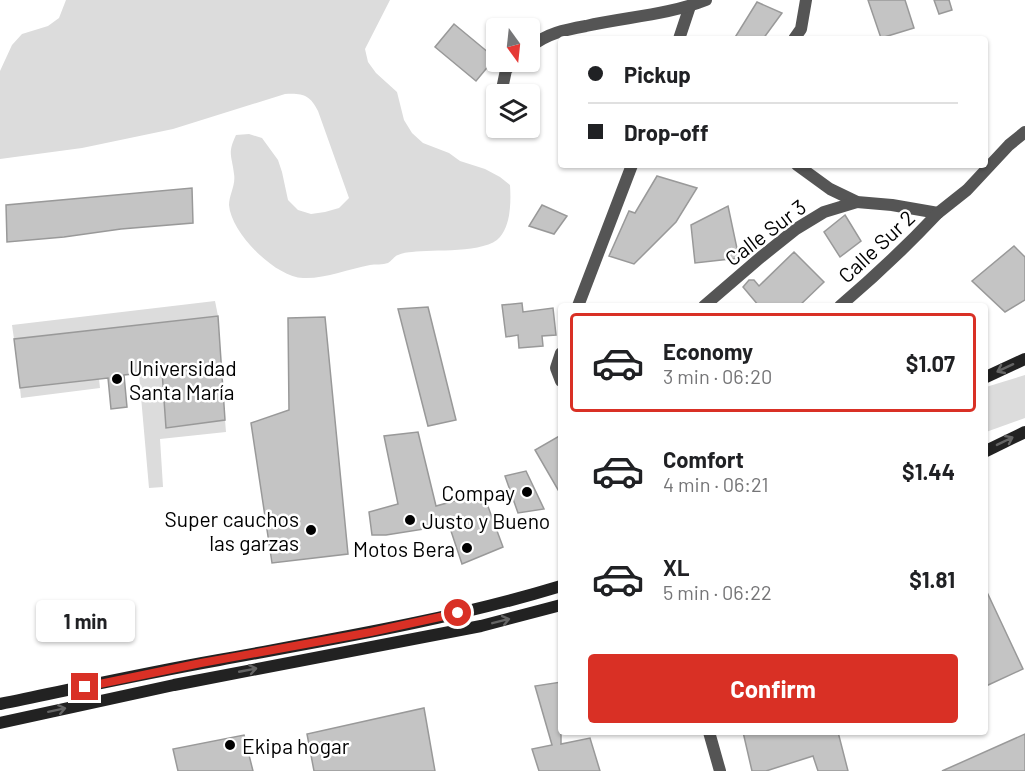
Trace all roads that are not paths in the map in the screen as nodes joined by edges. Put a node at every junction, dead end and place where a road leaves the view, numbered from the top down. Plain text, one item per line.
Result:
1 (706, 0) edge
2 (806, 0) edge
3 (690, 6) junction
4 (680, 36) edge
5 (796, 36) edge
6 (540, 41) edge
7 (1025, 132) edge
8 (631, 168) edge
9 (801, 168) edge
10 (988, 168) edge
11 (988, 168) edge
12 (857, 202) junction
13 (938, 213) junction
14 (579, 303) edge
15 (707, 303) edge
16 (844, 303) edge
17 (1025, 358) edge
18 (988, 376) edge
19 (1025, 432) edge
20 (988, 450) edge
21 (558, 587) edge
22 (558, 606) edge
23 (0, 704) edge
24 (0, 723) edge
25 (710, 735) edge
26 (720, 771) edge

1 - 3 street
2 - 5 street
3 - 4 street
3 - 6 street
7 - 11 street, Calle Sur 2
8 - 14 street
9 - 12 street
10 - 13 street, Calle Sur 2
12 - 13 street
12 - 15 street, Calle Sur 3
13 - 16 street, Calle Sur 2
17 -> 18 main road
20 -> 19 main road
21 - 23 main road
24 -> 22 main road
25 - 26 street

